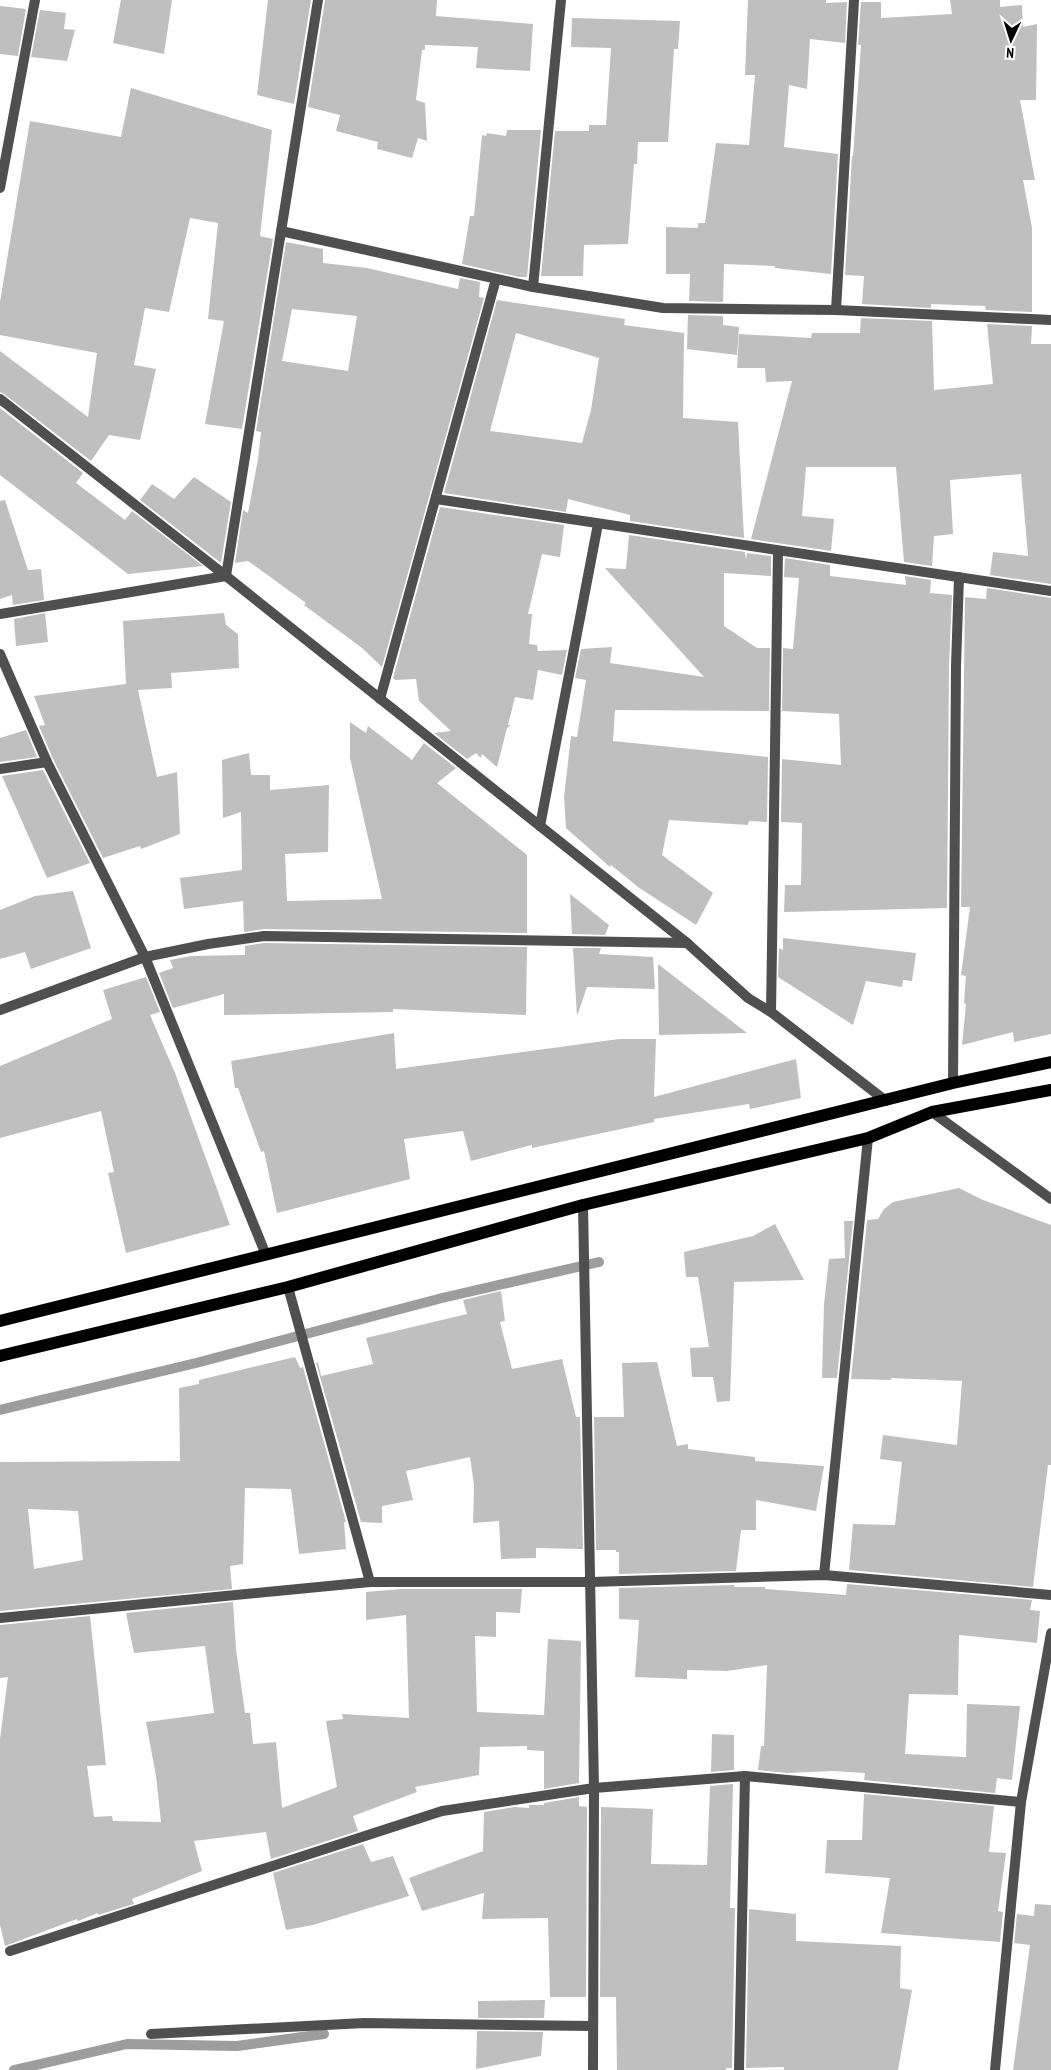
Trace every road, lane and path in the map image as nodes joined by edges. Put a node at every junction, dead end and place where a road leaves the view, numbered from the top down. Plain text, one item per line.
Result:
1 (35, 0) edge
2 (318, 0) edge
3 (561, 0) edge
4 (854, 0) edge
5 (0, 188) edge
6 (281, 231) junction
7 (496, 279) junction
8 (533, 287) junction
9 (836, 310) junction
10 (1051, 320) edge
11 (0, 399) edge
12 (436, 499) junction
13 (598, 524) junction
14 (778, 551) junction
15 (226, 576) junction
16 (959, 577) junction
17 (1051, 591) edge
18 (0, 614) edge
19 (0, 654) edge
20 (380, 699) junction
21 (47, 762) junction
22 (0, 770) edge
23 (540, 826) junction
24 (687, 943) junction
25 (144, 957) junction
26 (0, 1010) edge
27 (771, 1012) junction
28 (1051, 1062) edge
29 (953, 1084) junction
30 (1051, 1090) edge
31 (886, 1101) junction
32 (932, 1112) junction
33 (868, 1138) junction
34 (1051, 1199) edge
35 (583, 1205) junction
36 (266, 1255) junction
37 (288, 1286) junction
38 (0, 1321) edge
39 (0, 1356) edge
40 (824, 1575) junction
41 (370, 1582) junction
42 (591, 1582) junction
43 (1051, 1595) edge
44 (0, 1618) edge
45 (1051, 1633) edge
46 (745, 1776) junction
47 (594, 1788) junction
48 (1021, 1802) junction
49 (10, 1951) dead end
50 (593, 2026) junction
51 (151, 2034) dead end
52 (593, 2070) edge
53 (739, 2070) edge
54 (995, 2070) edge

1 - 5 street
2 - 6 street
3 - 8 street
4 - 9 street
6 - 7 street
6 - 15 street
7 - 8 street
7 - 12 street
8 - 9 street
9 - 10 street
11 - 15 street
12 - 13 street
12 - 20 street
13 - 14 street
13 - 23 street
14 - 16 street
14 - 27 street
15 - 18 street
15 - 20 street
16 - 17 street
16 - 29 street
19 - 21 street
20 - 23 street
21 - 22 street
21 - 25 street
23 - 24 street
24 - 25 street
24 - 27 street
25 - 26 street
25 - 36 street
27 - 31 street
28 - 29 main road
29 - 31 main road
30 - 32 main road
31 - 36 main road
32 - 33 main road
32 - 34 street
33 - 35 main road
33 - 40 street
35 - 37 main road
35 - 42 street
36 - 38 main road
37 - 39 main road
37 - 41 street
40 - 42 street
40 - 43 street
41 - 42 street
41 - 44 street
42 - 47 street
45 - 48 street
46 - 47 street
46 - 48 street
46 - 53 street
47 - 49 street
47 - 50 street
48 - 54 street
50 - 51 street
50 - 52 street

